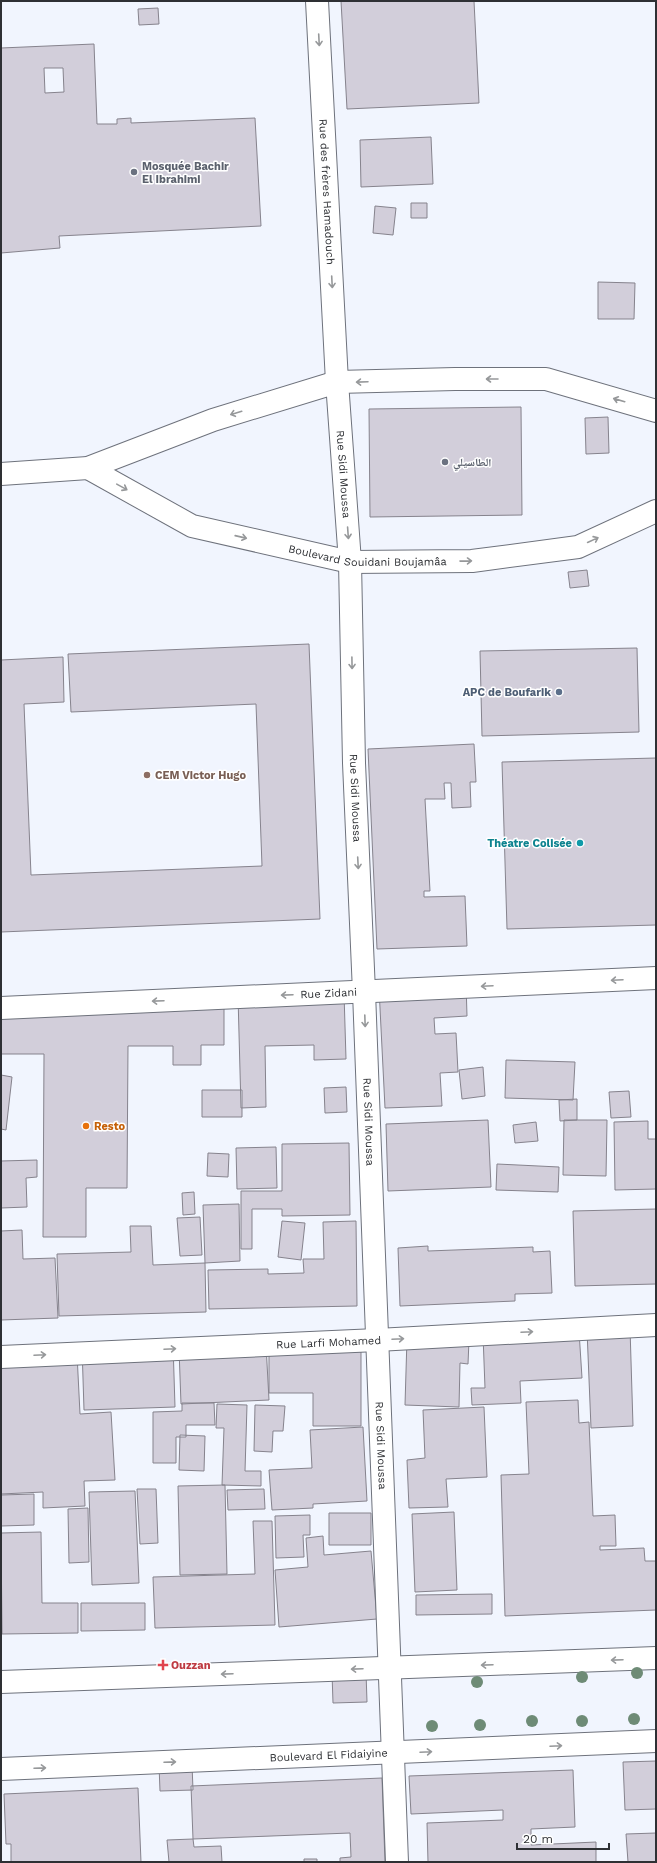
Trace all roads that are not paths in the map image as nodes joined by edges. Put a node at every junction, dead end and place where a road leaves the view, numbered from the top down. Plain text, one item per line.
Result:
1 (317, 1) edge
2 (337, 382) junction
3 (656, 411) edge
4 (88, 468) junction
5 (1, 474) edge
6 (656, 511) edge
7 (350, 562) junction
8 (656, 978) edge
9 (364, 992) junction
10 (1, 1008) edge
11 (656, 1325) edge
12 (377, 1340) junction
13 (1, 1357) edge
14 (656, 1658) edge
15 (390, 1668) junction
16 (1, 1682) edge
17 (656, 1741) edge
18 (391, 1753) junction
19 (1, 1769) edge
20 (397, 1862) edge

1 -> 2 street, Rue des frères Hamadouch
3 -> 2 street
2 -> 4 street
2 -> 7 street, Rue Sidi Moussa
4 - 5 street
4 -> 7 street, Boulevard Souidani Boujamâa
7 -> 6 street, Boulevard Souidani Boujamâa
7 -> 9 street, Rue Sidi Moussa
8 -> 9 street, Rue Zidani
9 -> 10 street, Rue Zidani
9 -> 12 street, Rue Sidi Moussa
12 -> 11 street, Rue Larfi Mohamed
13 -> 12 street, Rue Larfi Mohamed
12 - 15 street, Rue Sidi Moussa
14 -> 15 street
15 -> 16 street
15 - 18 street, Rue Sidi Moussa
18 -> 17 street, Boulevard El Fidaiyine
19 -> 18 street, Boulevard El Fidaiyine
18 - 20 street, Rue Sidi Moussa

